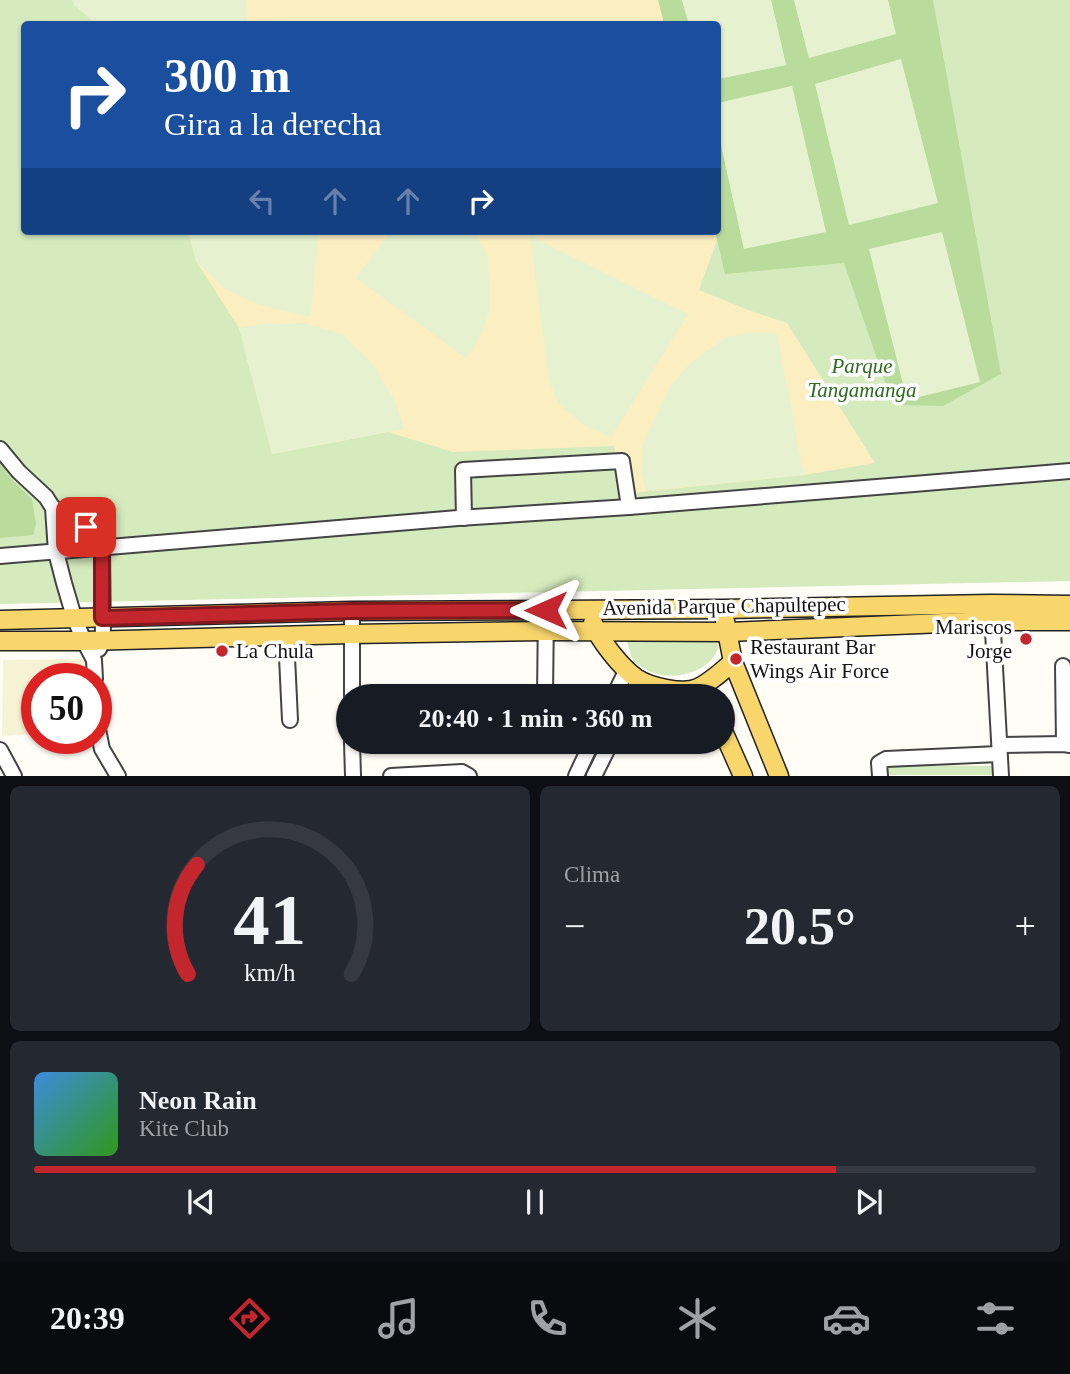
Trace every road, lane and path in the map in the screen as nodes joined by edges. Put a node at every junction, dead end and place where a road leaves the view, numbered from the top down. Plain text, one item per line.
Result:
1 (0, 449) edge
2 (1070, 471) edge
3 (629, 507) junction
4 (53, 508) junction
5 (464, 518) junction
6 (102, 548) junction
7 (56, 552) junction
8 (0, 556) edge
9 (1070, 605) edge
10 (589, 609) junction
11 (723, 609) junction
12 (546, 610) junction
13 (352, 611) junction
14 (992, 613) junction
15 (74, 617) junction
16 (102, 618) junction
17 (0, 620) edge
18 (1070, 621) edge
19 (547, 631) junction
20 (596, 631) junction
21 (728, 632) junction
22 (351, 634) junction
23 (286, 636) junction
24 (103, 640) junction
25 (0, 641) edge
26 (84, 641) junction
27 (94, 660) junction
28 (733, 662) junction
29 (94, 663) edge
30 (1063, 666) dead end
31 (627, 669) junction
32 (352, 684) edge
33 (545, 684) edge
34 (620, 684) edge
35 (636, 684) edge
36 (709, 684) edge
37 (1066, 699) edge
38 (289, 720) dead end
39 (1067, 745) edge
40 (0, 750) edge
41 (1000, 750) junction
42 (105, 754) edge
43 (352, 754) edge
44 (586, 754) edge
45 (605, 754) edge
46 (733, 754) edge
47 (15, 775) edge
48 (118, 775) edge
49 (353, 775) edge
50 (391, 775) edge
51 (469, 775) edge
52 (576, 775) edge
53 (594, 775) edge
54 (743, 775) edge
55 (779, 775) edge
56 (880, 775) edge
57 (1001, 775) edge

1 - 4 street
2 - 3 street
3 - 5 street
3 - 5 street
4 - 6 street
4 - 7 street
5 - 6 street
6 - 7 street
6 - 16 street
7 - 8 street
7 - 15 street
9 - 14 main road, Avenida Parque Chapultepec
10 - 11 main road, Avenida Parque Chapultepec
10 - 12 main road, Avenida Parque Chapultepec
10 - 20 main road
11 - 14 main road, Avenida Parque Chapultepec
11 - 21 main road
12 - 13 main road, Avenida Parque Chapultepec
12 - 19 street
13 - 16 main road, Avenida Parque Chapultepec
13 - 22 street
14 - 18 main road, Avenida Parque Chapultepec
14 - 21 main road, Avenida Parque Chapultepec
14 - 41 street
15 - 16 main road, Avenida Parque Chapultepec
15 - 17 main road, Avenida Parque Chapultepec
15 - 26 street
16 - 24 street
19 - 20 main road, Avenida Parque Chapultepec
19 - 22 main road, Avenida Parque Chapultepec
19 - 33 street
20 - 21 main road, Avenida Parque Chapultepec
20 - 31 main road
21 - 28 main road
22 - 23 main road, Avenida Parque Chapultepec
22 - 32 street
23 - 24 main road, Avenida Parque Chapultepec
23 - 38 street
24 - 26 main road, Avenida Parque Chapultepec
24 - 27 street
25 - 26 main road, Avenida Parque Chapultepec
26 - 27 street
27 - 29 street
28 - 36 main road
28 - 55 main road
30 - 37 street
31 - 34 street
31 - 35 main road
37 - 39 street
39 - 41 street
40 - 47 street
41 - 56 street
41 - 57 street
42 - 48 street
43 - 49 street
44 - 52 street
45 - 53 street
46 - 54 main road
50 - 51 street

